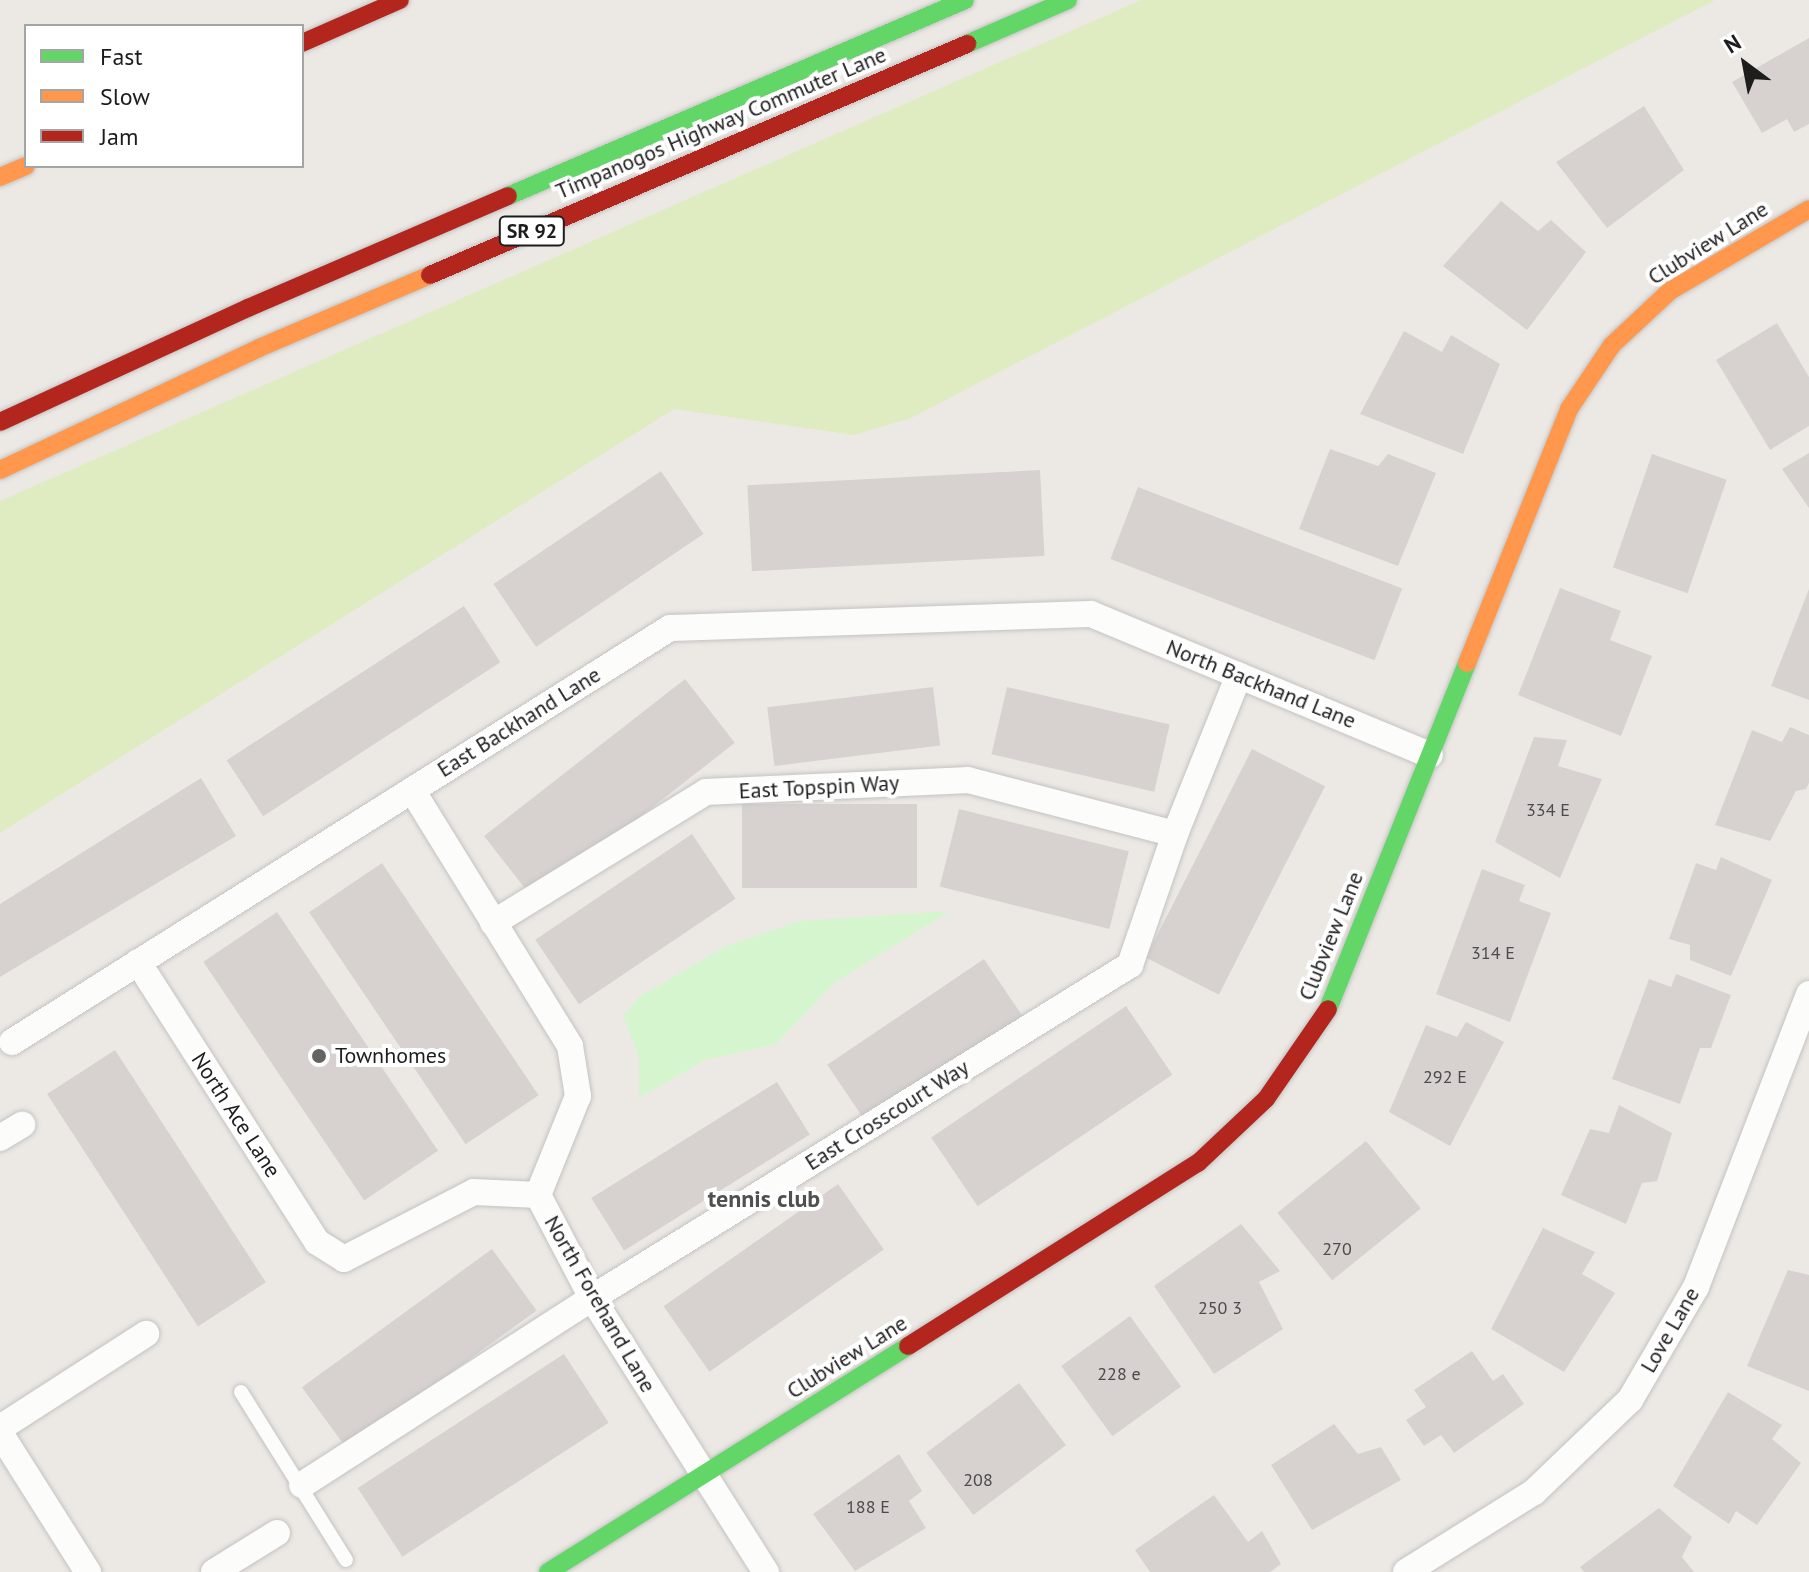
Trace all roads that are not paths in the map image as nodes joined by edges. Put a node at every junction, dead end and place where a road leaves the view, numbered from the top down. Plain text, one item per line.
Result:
1 (400, 0) edge
2 (965, 0) edge
3 (1068, 0) edge
4 (304, 42) edge
5 (24, 167) edge
6 (0, 177) edge
7 (1809, 209) edge
8 (0, 422) edge
9 (0, 470) edge
10 (1091, 614) joint
11 (1239, 675) junction
12 (1430, 755) junction
13 (412, 790) junction
14 (1175, 834) junction
15 (493, 923) junction
16 (138, 962) junction
17 (1809, 994) edge
18 (12, 1042) dead end
19 (538, 1195) junction
20 (592, 1298) junction
21 (146, 1334) dead end
22 (241, 1392) dead end
23 (0, 1430) edge
24 (703, 1475) junction
25 (302, 1485) junction
26 (277, 1533) dead end
27 (346, 1560) dead end
28 (88, 1572) edge
29 (214, 1572) edge
30 (548, 1572) edge
31 (766, 1572) edge
32 (1406, 1572) edge

1 - 4 main road
2 - 8 main road, Timpanogos Highway Commuter Lane / SR 92
3 - 9 main road, Timpanogos Highway Commuter Lane / SR 92
5 - 6 main road
7 - 12 main road, Clubview Lane
10 - 11 street, North Backhand Lane
10 - 13 street, East Backhand Lane
11 - 12 street, North Backhand Lane
11 - 14 street, East Crosscourt Way
12 - 24 main road, Clubview Lane
13 - 15 street, North Forehand Lane
13 - 16 street, East Backhand Lane
14 - 15 street, East Topspin Way
14 - 20 street, East Crosscourt Way
15 - 19 street, North Forehand Lane
16 - 18 street, East Backhand Lane
16 - 19 street, North Ace Lane
17 - 32 street, Love Lane
19 - 20 street, North Forehand Lane
20 - 24 street, North Forehand Lane
20 - 25 street, East Crosscourt Way
21 - 23 street
22 - 25 lane
23 - 28 street
24 - 30 main road, Clubview Lane
24 - 31 street, North Forehand Lane
25 - 27 lane
26 - 29 street

